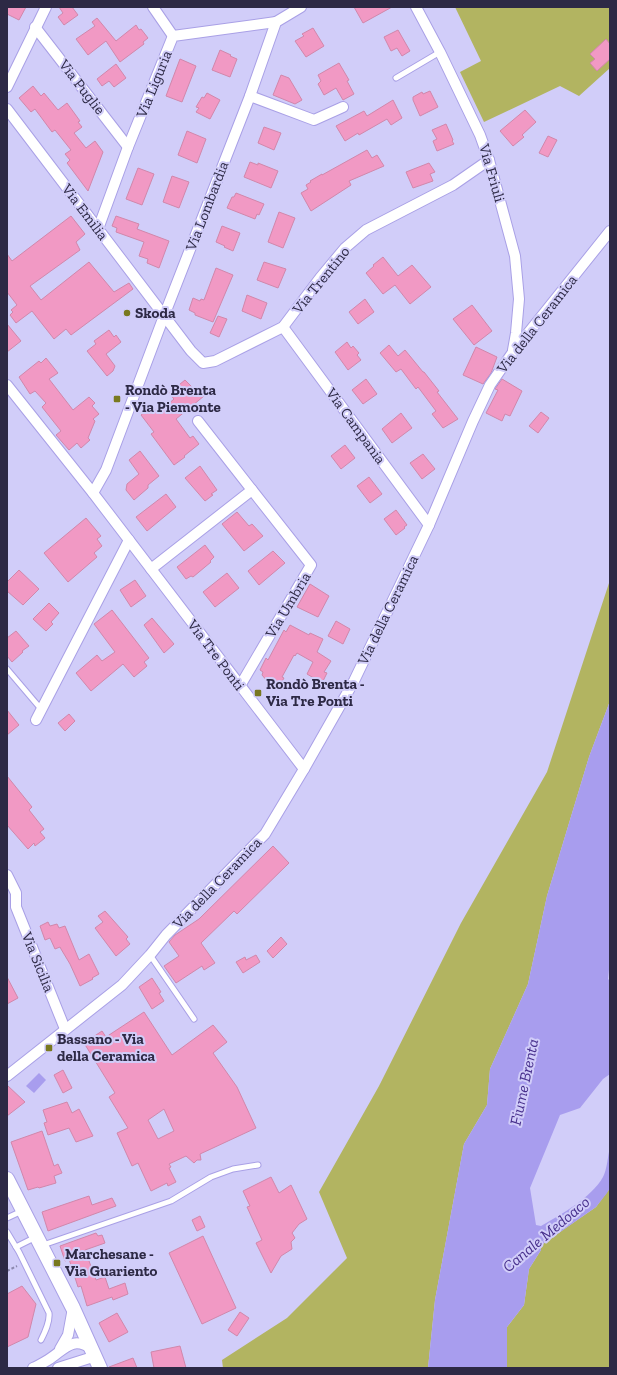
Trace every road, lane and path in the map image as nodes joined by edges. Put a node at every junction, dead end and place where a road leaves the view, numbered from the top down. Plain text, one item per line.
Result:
1 (46, 7) edge
2 (153, 7) edge
3 (301, 7) edge
4 (416, 7) edge
5 (276, 22) junction
6 (35, 27) junction
7 (173, 36) junction
8 (440, 52) junction
9 (396, 78) dead end
10 (7, 86) edge
11 (250, 96) junction
12 (343, 107) dead end
13 (7, 109) edge
14 (128, 147) junction
15 (489, 160) junction
16 (98, 229) junction
17 (610, 231) edge
18 (164, 316) junction
19 (283, 327) junction
20 (513, 352) junction
21 (7, 385) edge
22 (198, 421) dead end
23 (252, 490) junction
24 (93, 493) junction
25 (430, 526) junction
26 (129, 540) junction
27 (151, 569) junction
28 (7, 669) edge
29 (240, 686) junction
30 (41, 709) junction
31 (36, 720) dead end
32 (304, 769) junction
33 (7, 875) edge
34 (11, 894) edge
35 (150, 955) junction
36 (194, 1019) dead end
37 (65, 1029) junction
38 (7, 1076) edge
39 (258, 1165) dead end
40 (7, 1179) edge
41 (23, 1210) junction
42 (7, 1218) edge
43 (7, 1232) edge
44 (39, 1242) junction
45 (16, 1247) junction
46 (20, 1264) dead end
47 (7, 1270) edge
48 (72, 1308) junction
49 (41, 1340) dead end
50 (56, 1354) junction
51 (96, 1358) edge
52 (34, 1368) edge
53 (58, 1368) edge

1 - 6 street
2 - 7 street
3 - 5 street
4 - 8 street, Via Friuli
5 - 7 street, Via Liguria
5 - 11 street, Via Lombardia
6 - 10 street
6 - 14 street, Via Puglie
7 - 14 street, Via Liguria
8 - 9 lane
8 - 15 street, Via Friuli
11 - 12 street
11 - 18 street, Via Lombardia
13 - 16 street, Via Emilia
14 - 16 street, Via Liguria
15 - 19 street, Via Trentino
15 - 20 street, Via Friuli
16 - 18 street, Via Emilia
17 - 20 street, Via della Ceramica
18 - 19 street, Via Trentino
18 - 24 street, Via Lombardia
19 - 25 street, Via Campania
20 - 25 street, Via della Ceramica
21 - 24 street, Via Tre Ponti
22 - 23 street, Via Umbria
23 - 27 street
23 - 29 street, Via Umbria
24 - 26 street, Via Tre Ponti
25 - 32 street, Via della Ceramica
26 - 27 street, Via Tre Ponti
26 - 30 street
27 - 29 street, Via Tre Ponti
28 - 30 lane
29 - 32 street, Via Tre Ponti
30 - 31 street
32 - 35 street, Via della Ceramica
33 - 34 street, Via Sicilia
34 - 37 street, Via Sicilia
35 - 36 lane
35 - 37 street, Via della Ceramica
37 - 38 street, Via della Ceramica
39 - 44 lane
40 - 41 main road
41 - 42 lane
41 - 44 main road
43 - 45 lane
44 - 45 lane
44 - 48 main road
45 - 49 lane
46 - 47 path
48 - 50 street
48 - 51 main road
50 - 51 street
50 - 52 street
51 - 53 street

